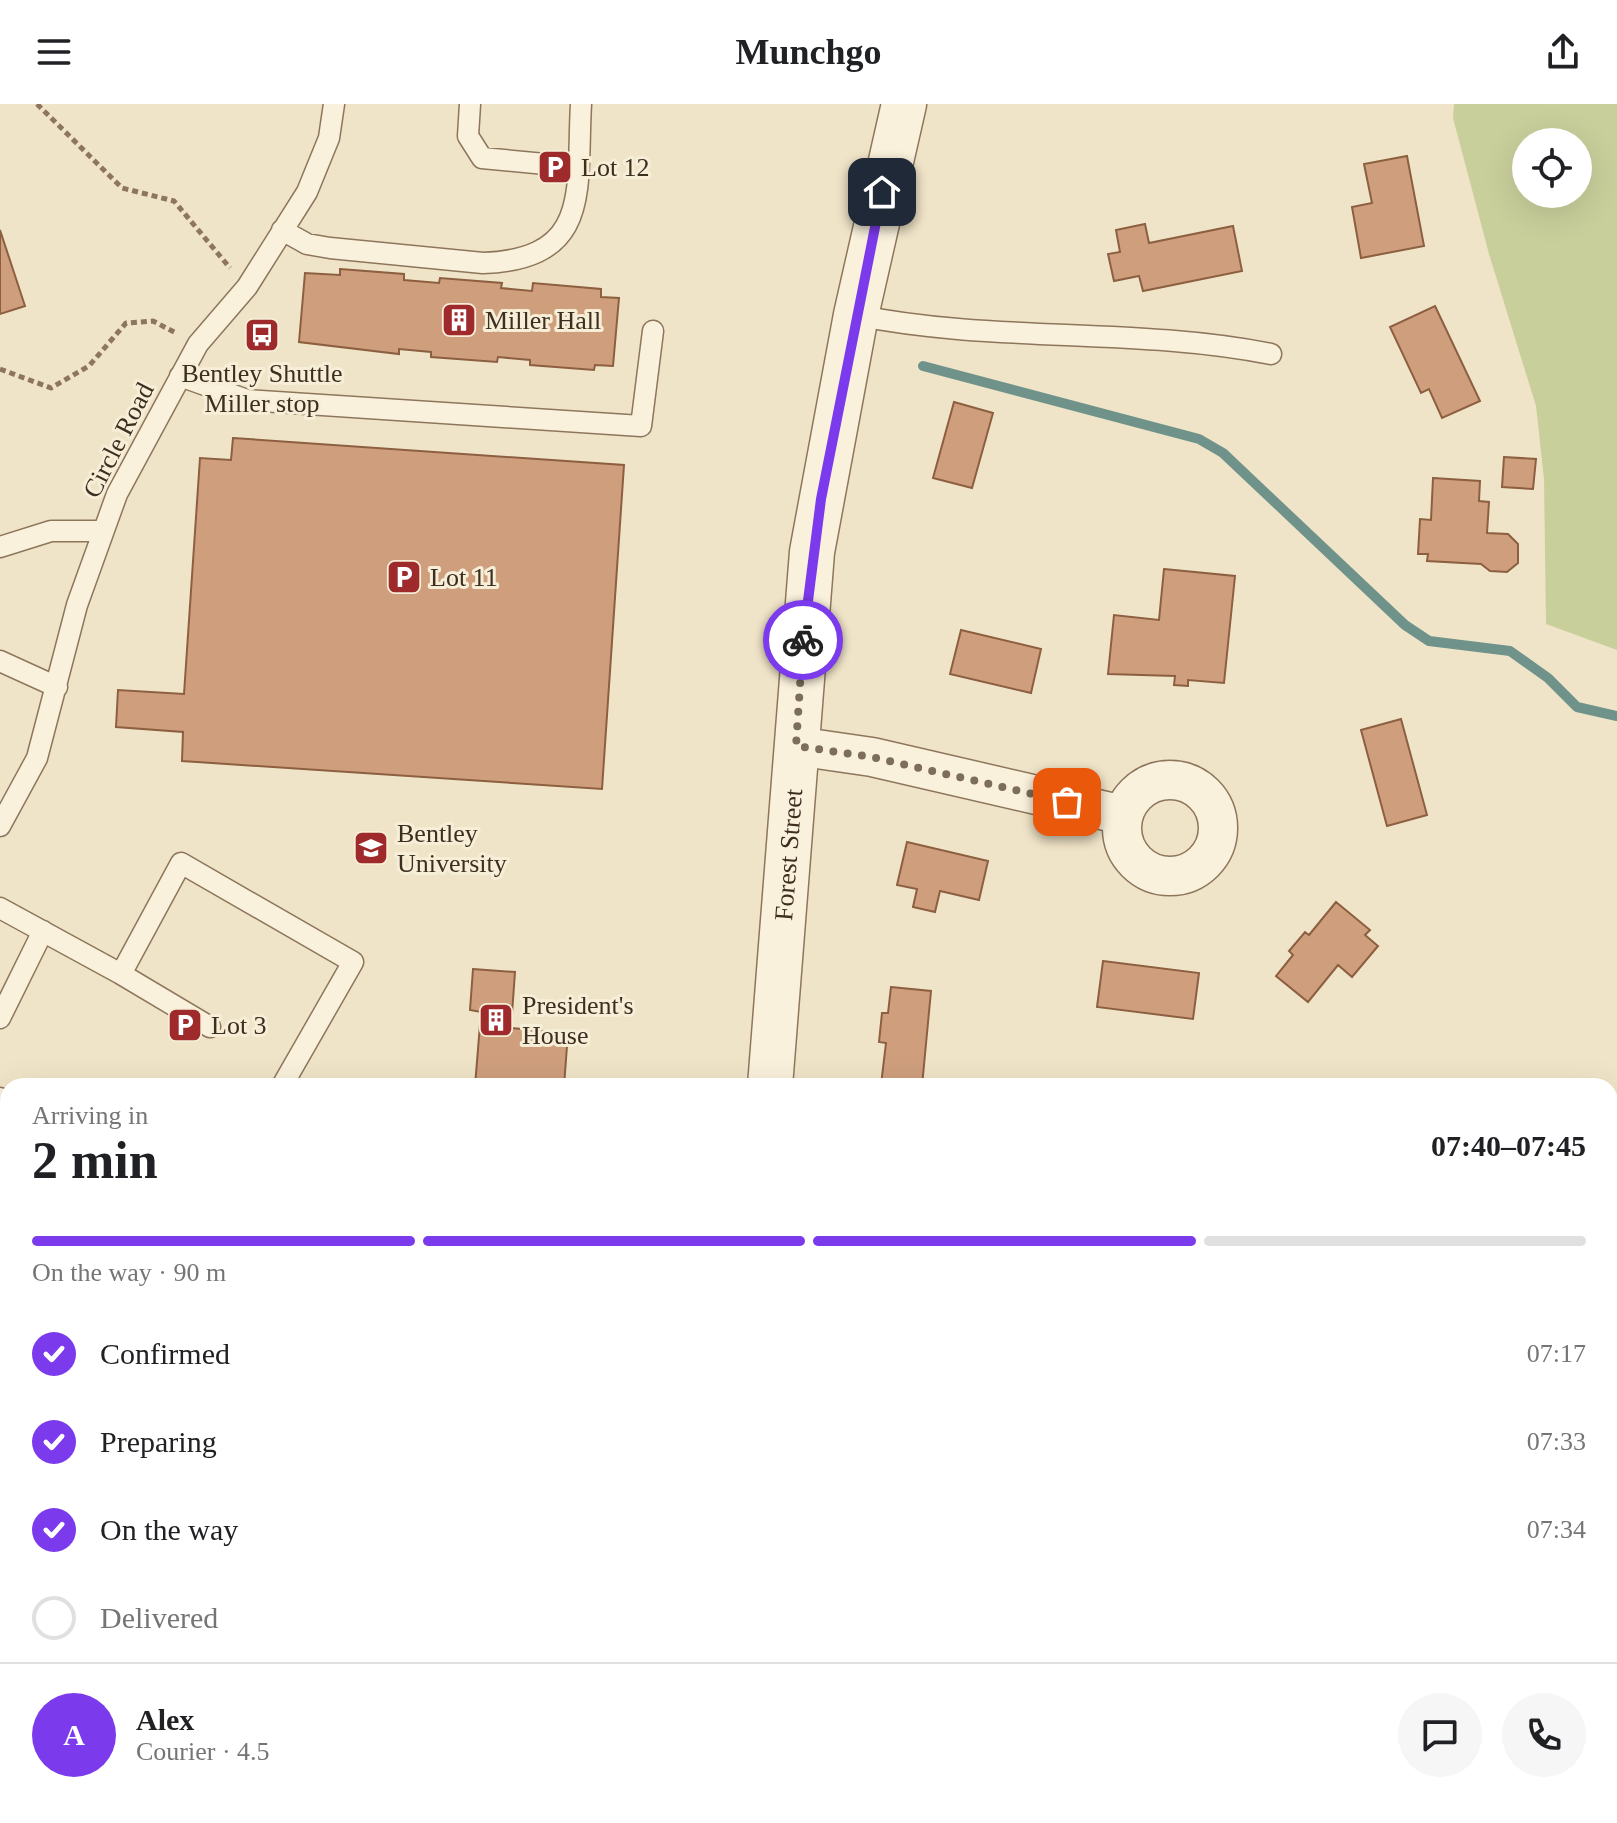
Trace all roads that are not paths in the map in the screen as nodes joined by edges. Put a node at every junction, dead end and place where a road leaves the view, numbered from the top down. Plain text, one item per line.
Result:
1 (334, 104) edge
2 (470, 104) edge
3 (581, 104) edge
4 (904, 104) edge
5 (577, 167) junction
6 (282, 230) junction
7 (856, 315) junction
8 (653, 331) dead end
9 (1271, 354) dead end
10 (180, 376) junction
11 (103, 531) junction
12 (0, 547) edge
13 (0, 661) edge
14 (57, 687) junction
15 (796, 746) junction
16 (1123, 815) dead end
17 (0, 826) edge
18 (0, 908) edge
19 (43, 931) junction
20 (121, 974) junction
21 (0, 1018) edge
22 (210, 1027) dead end
23 (287, 1078) edge
24 (771, 1078) edge

1 - 6 lane, Circle Road
2 - 5 lane
3 - 5 lane
4 - 7 street, Forest Street
5 - 6 lane
6 - 10 lane, Circle Road
7 - 9 lane
7 - 15 street, Forest Street
8 - 10 lane
10 - 11 lane, Circle Road
11 - 12 lane
11 - 14 lane, Circle Road
13 - 14 lane
14 - 17 lane, Circle Road
15 - 16 street
15 - 24 street, Forest Street
18 - 19 lane
19 - 20 lane
19 - 21 lane
20 - 22 lane
20 - 23 lane

